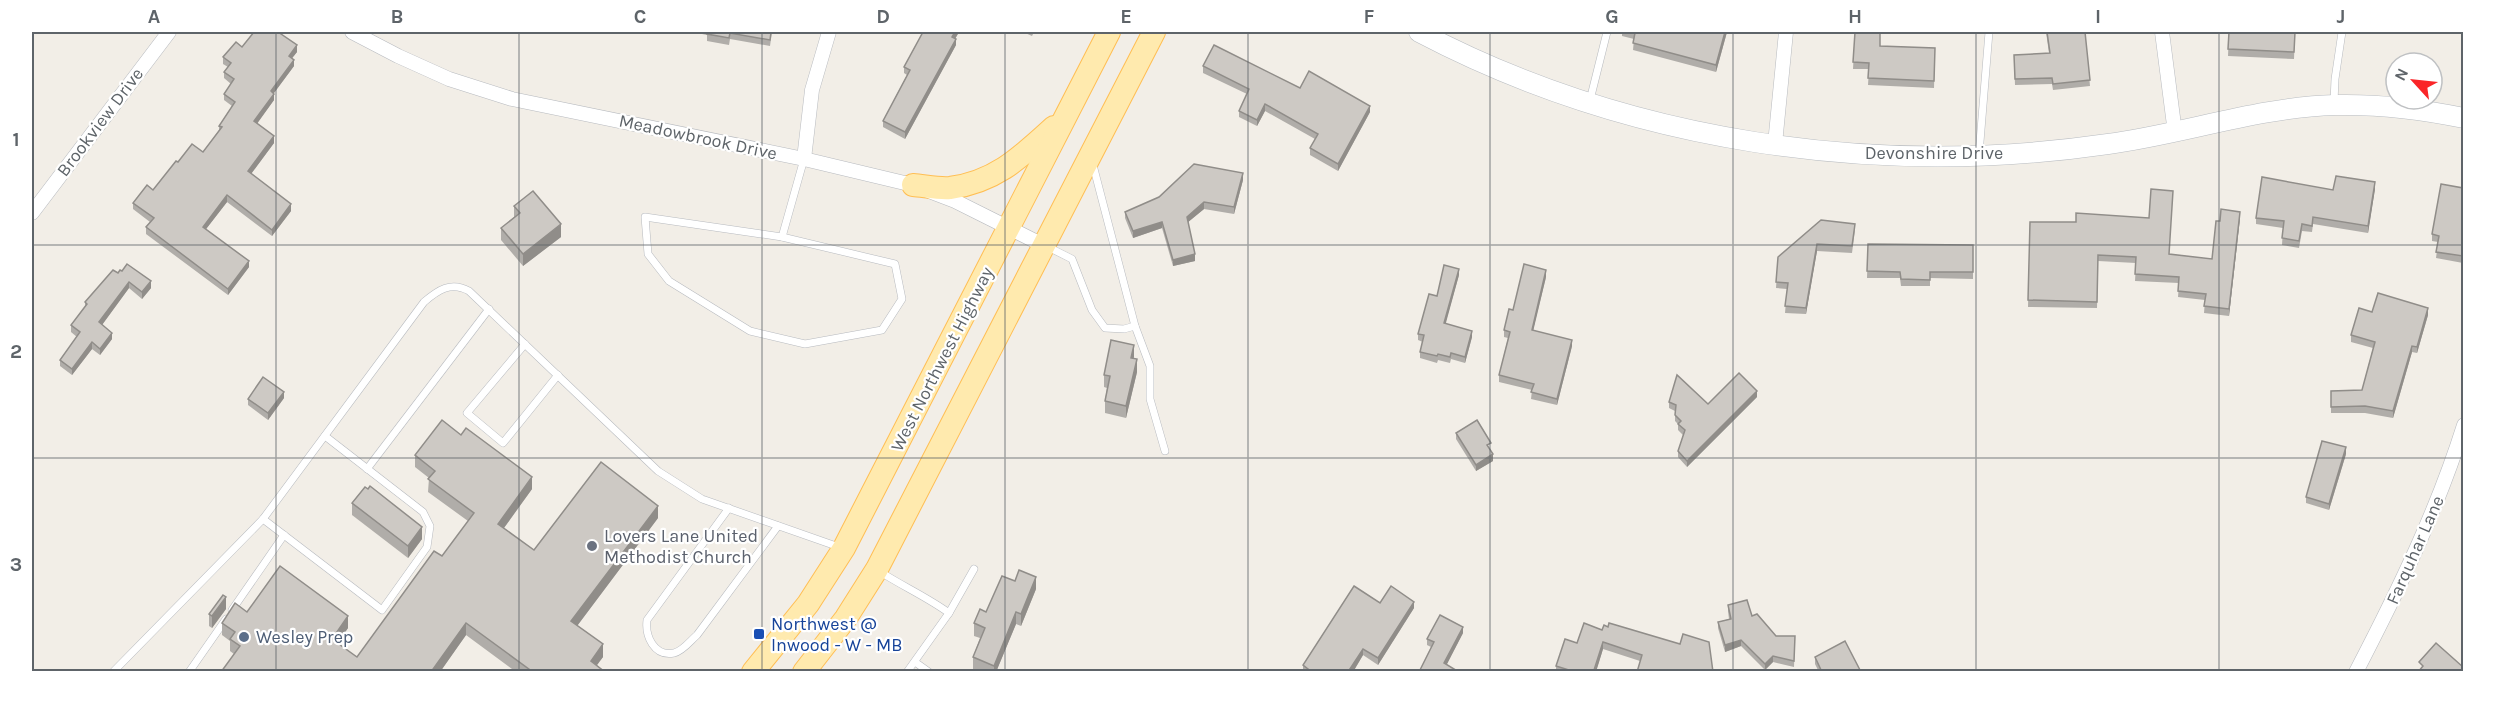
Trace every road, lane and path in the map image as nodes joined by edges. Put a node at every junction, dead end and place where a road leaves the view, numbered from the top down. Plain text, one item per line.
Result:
1 (169, 32) edge
2 (352, 32) edge
3 (829, 32) edge
4 (1109, 32) edge
5 (1154, 32) edge
6 (1419, 32) edge
7 (1607, 32) edge
8 (1786, 32) edge
9 (1989, 32) edge
10 (2162, 32) edge
11 (2342, 32) edge
12 (1589, 103) junction
13 (2334, 105) junction
14 (1065, 118) junction
15 (2463, 118) edge
16 (2175, 133) junction
17 (1775, 144) junction
18 (1090, 154) junction
19 (1979, 156) junction
20 (804, 159) junction
21 (913, 185) junction
22 (32, 213) edge
23 (1009, 227) junction
24 (782, 237) junction
25 (1043, 245) junction
26 (489, 309) junction
27 (1135, 326) junction
28 (525, 344) junction
29 (558, 375) junction
30 (2463, 425) edge
31 (325, 436) junction
32 (1165, 452) dead end
33 (367, 469) junction
34 (729, 508) junction
35 (263, 519) junction
36 (778, 526) junction
37 (284, 536) junction
38 (844, 548) junction
39 (877, 569) junction
40 (974, 569) dead end
41 (949, 613) junction
42 (915, 662) junction
43 (113, 672) edge
44 (189, 672) edge
45 (753, 672) edge
46 (804, 672) edge
47 (907, 672) edge
48 (929, 672) edge
49 (2356, 672) edge

1 - 22 street, Brookview Drive
2 - 20 street, Meadowbrook Drive
3 - 20 street
4 - 14 main road, West Northwest Highway
5 - 18 main road
6 - 12 street, Devonshire Drive
7 - 12 lane
8 - 17 street
9 - 19 lane
10 - 16 street
11 - 13 lane
12 - 17 street, Devonshire Drive
13 - 15 street, Devonshire Drive
13 - 16 street, Devonshire Drive
14 - 21 main road
14 - 23 main road, West Northwest Highway
16 - 19 street, Devonshire Drive
17 - 19 street, Devonshire Drive
18 - 25 main road
18 - 27 lane
20 - 21 street, Meadowbrook Drive
20 - 24 lane
21 - 23 street, Meadowbrook Drive
23 - 25 street, Meadowbrook Drive
23 - 38 main road, West Northwest Highway
24 - 24 lane
25 - 27 lane
25 - 39 main road
26 - 28 lane
26 - 31 lane
26 - 33 lane
27 - 32 lane
28 - 29 lane
28 - 29 lane
29 - 34 lane
30 - 49 street, Farquhar Lane
31 - 33 lane
31 - 35 lane
33 - 37 lane
34 - 36 lane
34 - 36 lane
35 - 37 lane
35 - 43 lane
36 - 38 lane
37 - 44 lane
38 - 39 main road
38 - 45 main road, West Northwest Highway
39 - 41 lane
39 - 46 main road
40 - 41 lane
41 - 42 lane
42 - 47 lane
42 - 48 lane

